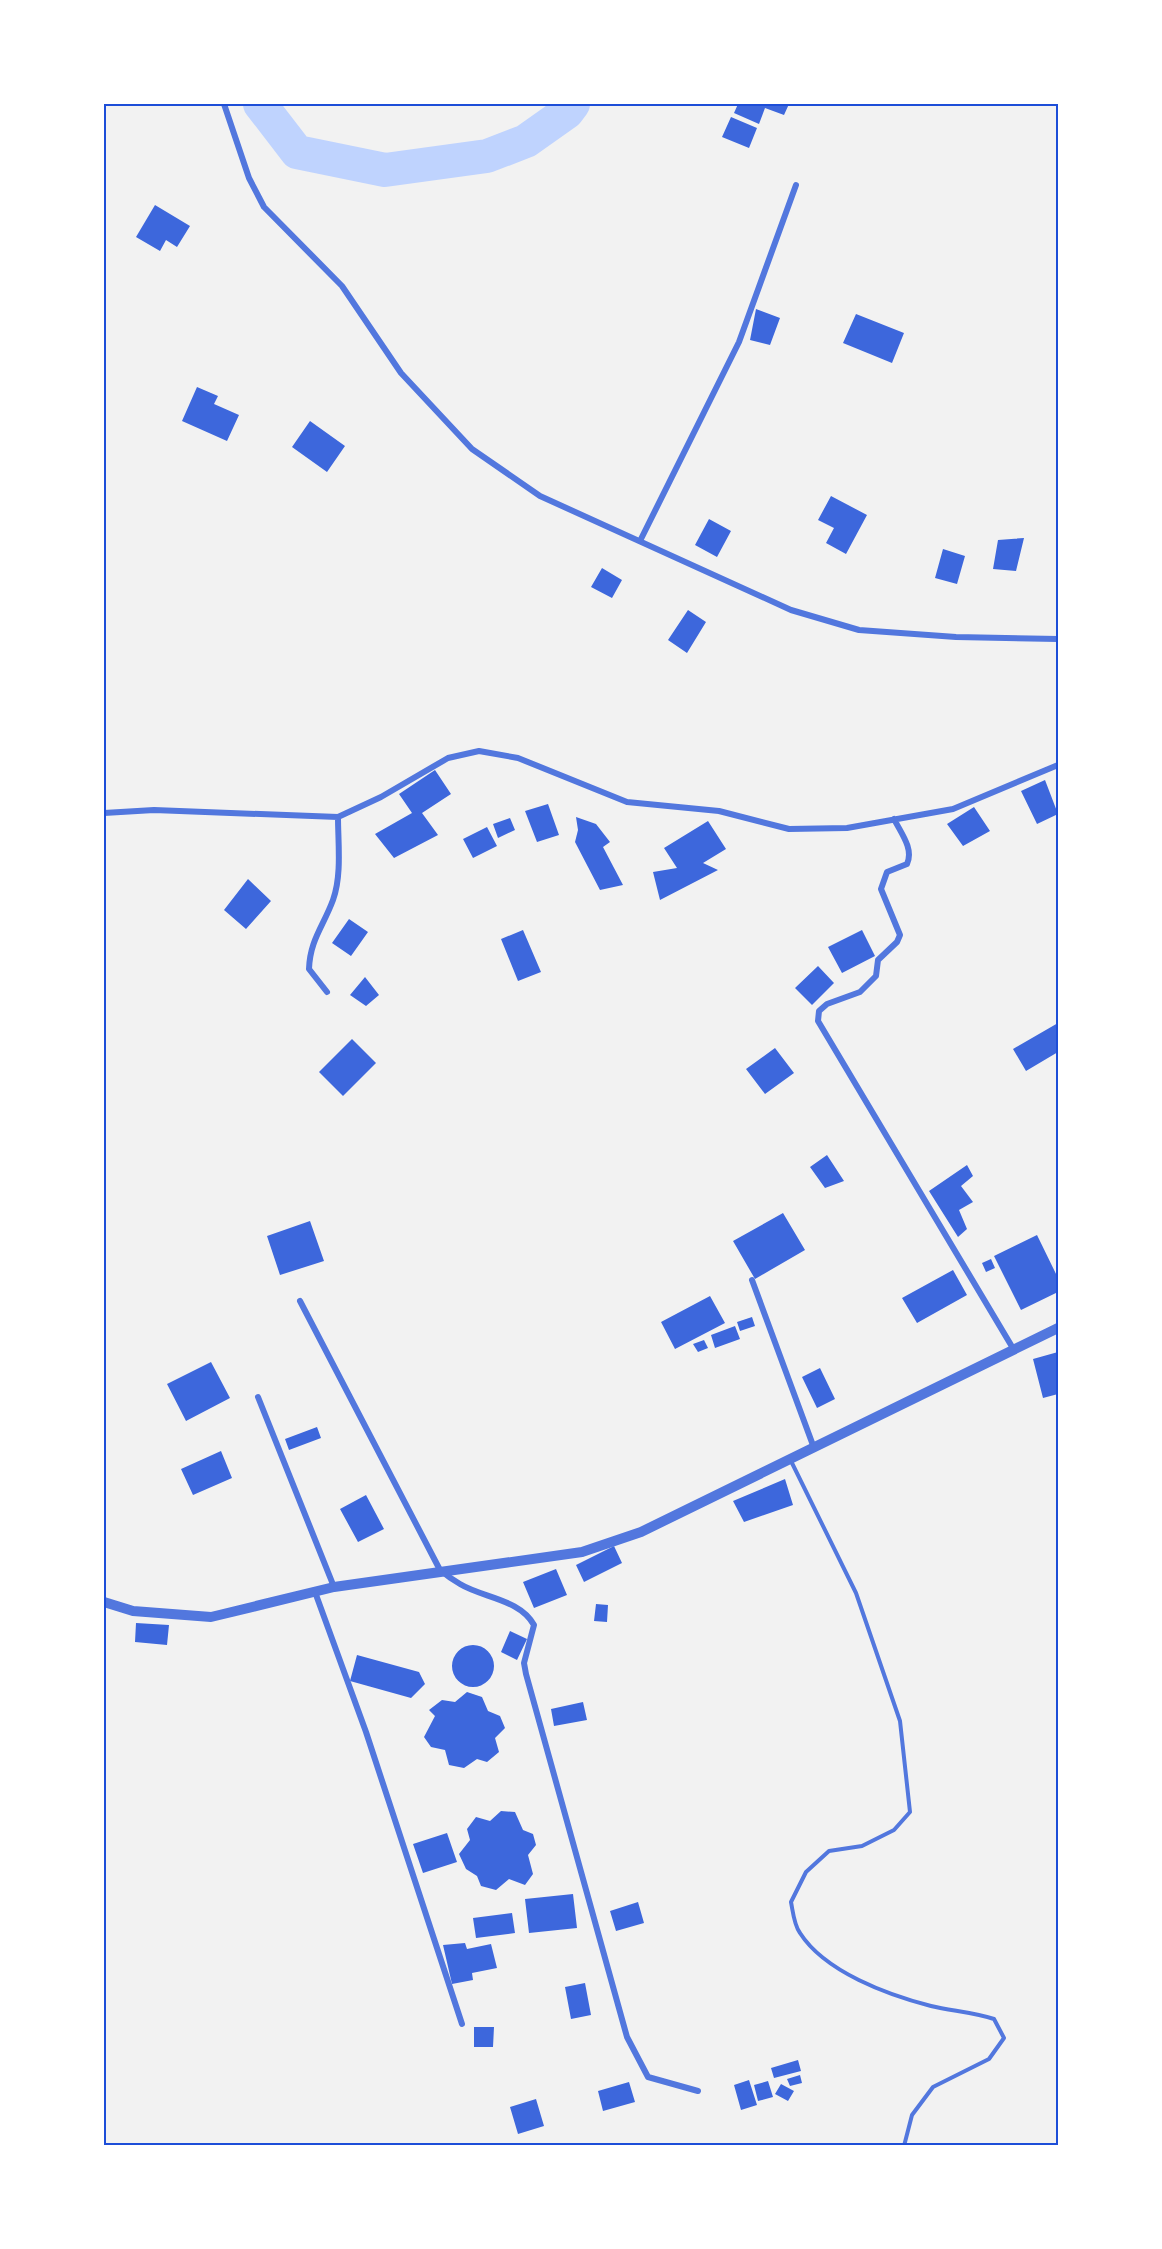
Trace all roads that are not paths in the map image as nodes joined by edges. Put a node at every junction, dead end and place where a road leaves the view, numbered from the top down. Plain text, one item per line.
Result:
1 (228, 105) edge
2 (796, 185) dead end
3 (640, 541) junction
4 (1059, 639) edge
5 (1059, 765) edge
6 (104, 813) edge
7 (338, 817) junction
8 (894, 819) junction
9 (327, 992) dead end
10 (752, 1280) dead end
11 (300, 1301) dead end
12 (1059, 1328) edge
13 (1014, 1350) junction
14 (258, 1396) dead end
15 (814, 1449) junction
16 (790, 1460) junction
17 (440, 1570) junction
18 (334, 1587) junction
19 (315, 1592) junction
20 (104, 1602) edge
21 (462, 2024) dead end
22 (698, 2091) dead end
23 (904, 2145) edge

1 - 3 street
2 - 3 street
3 - 4 street
5 - 8 street
6 - 7 street
7 - 8 street
7 - 9 street
8 - 13 street
10 - 15 street
11 - 17 street
12 - 13 street
13 - 15 street
14 - 18 street
15 - 16 street
16 - 17 street
16 - 23 lane
17 - 18 street
17 - 22 street
18 - 19 street
19 - 20 street
19 - 21 street

